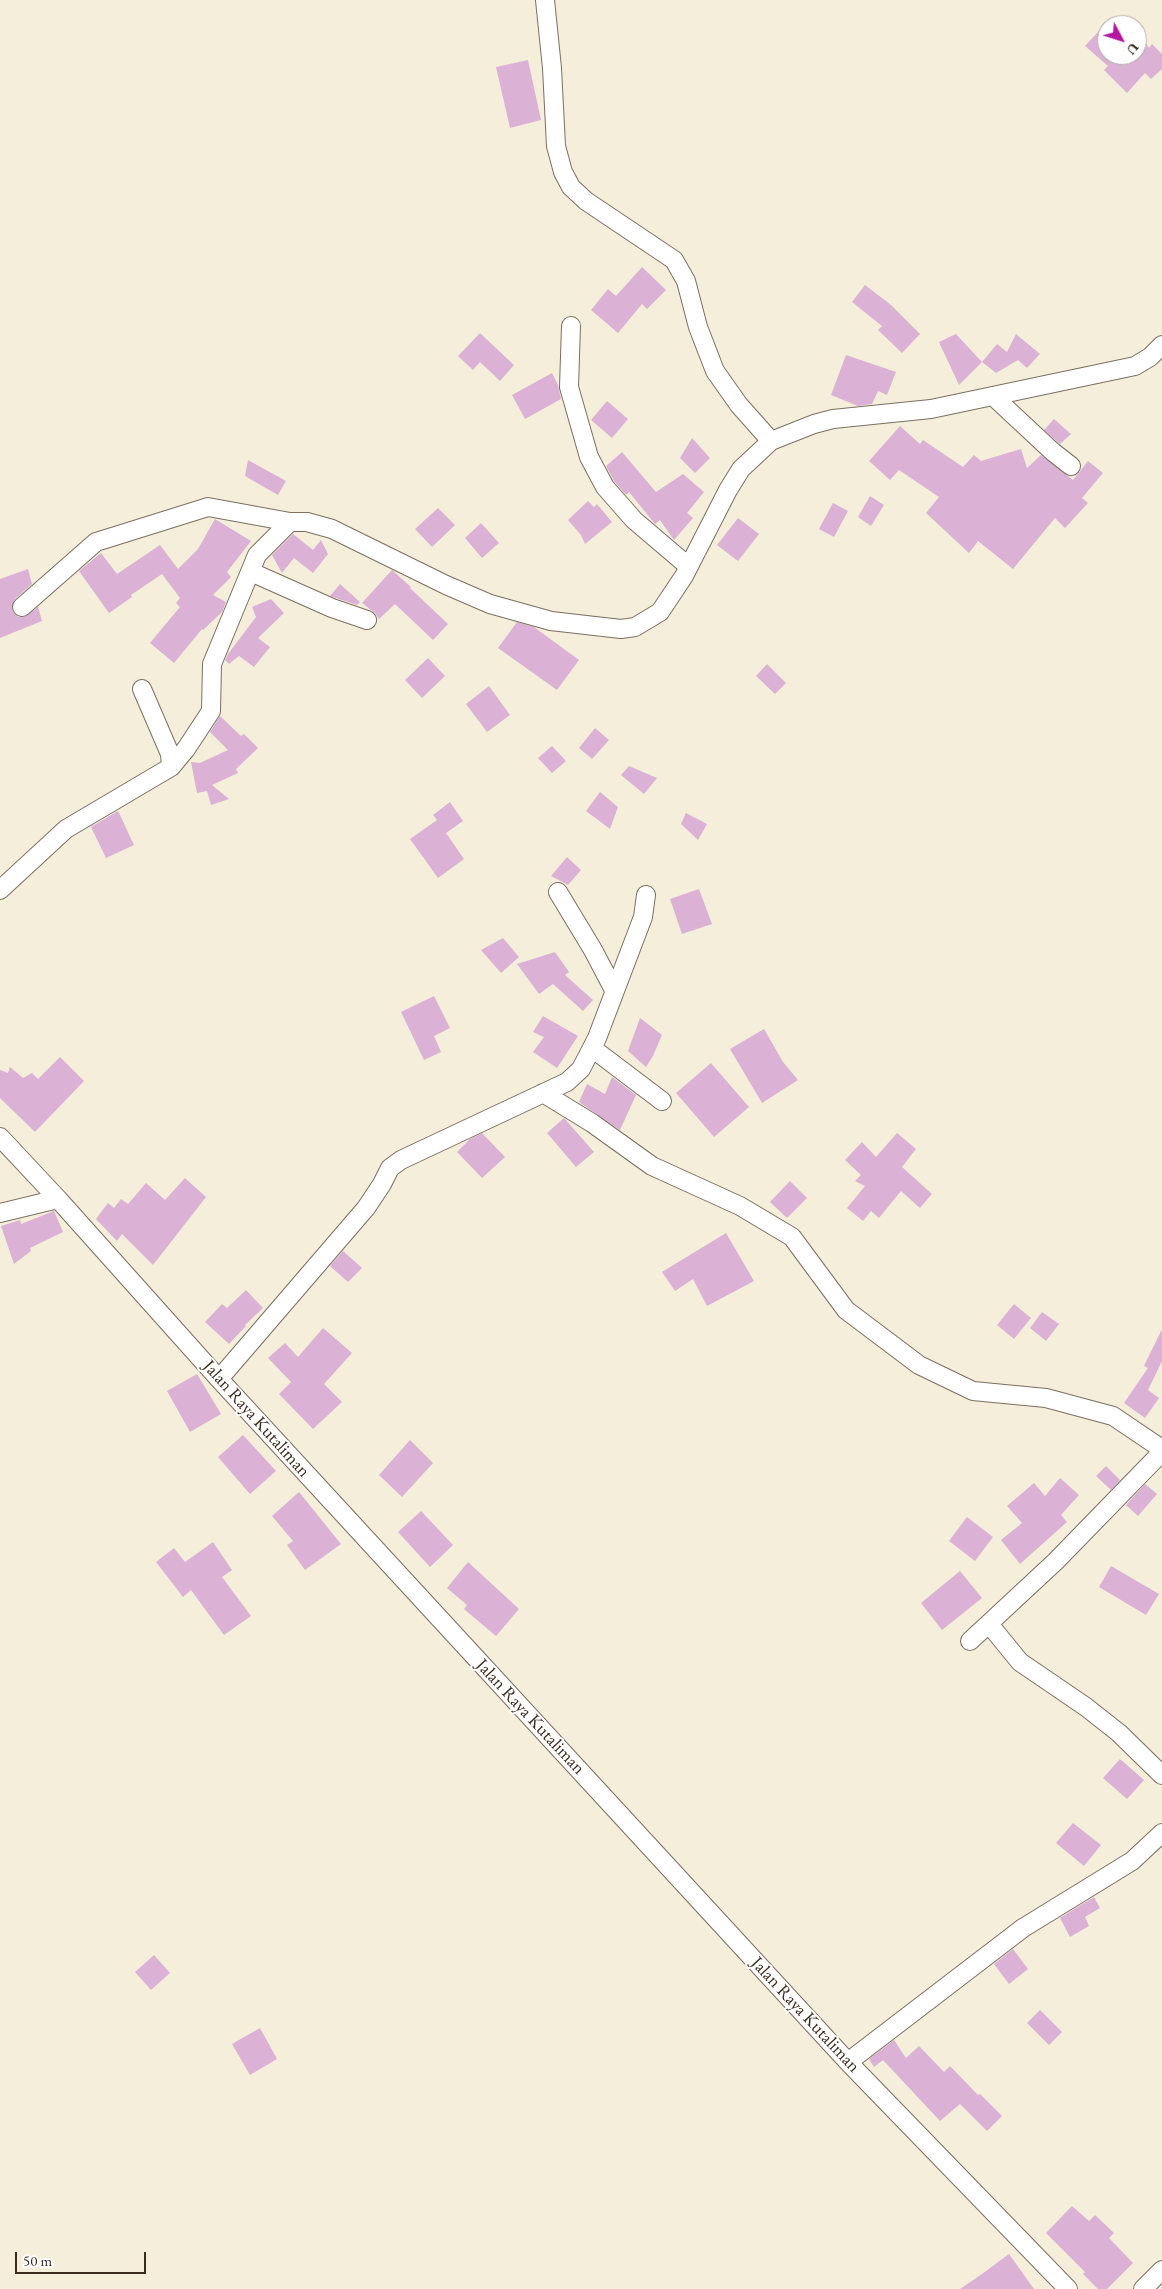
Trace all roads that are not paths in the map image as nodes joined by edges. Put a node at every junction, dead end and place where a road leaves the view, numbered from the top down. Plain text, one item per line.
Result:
1 (545, 0) edge
2 (571, 326) dead end
3 (1162, 345) edge
4 (994, 397) junction
5 (771, 441) junction
6 (1072, 466) dead end
7 (290, 522) junction
8 (688, 566) junction
9 (251, 572) junction
10 (22, 607) dead end
11 (367, 620) dead end
12 (142, 688) dead end
13 (171, 767) junction
14 (0, 890) edge
15 (558, 892) dead end
16 (646, 895) dead end
17 (614, 990) junction
18 (592, 1048) junction
19 (543, 1093) junction
20 (662, 1101) dead end
21 (0, 1137) edge
22 (58, 1199) junction
23 (0, 1213) edge
24 (219, 1379) junction
25 (1162, 1451) edge
26 (989, 1624) junction
27 (970, 1641) dead end
28 (1162, 1775) edge
29 (1162, 1834) edge
30 (848, 2062) junction
31 (1162, 2270) edge
32 (1068, 2289) edge
33 (1142, 2289) edge

1 - 5 street
2 - 8 street
3 - 4 street
4 - 5 street
4 - 6 street
5 - 8 street
7 - 8 street
7 - 9 street
7 - 10 street
9 - 11 street
9 - 13 street
12 - 13 street
13 - 14 street
15 - 17 street
16 - 17 street
17 - 18 street
18 - 19 street
18 - 20 street
19 - 24 street
19 - 25 street
21 - 22 street, Jalan Raya Kutaliman
22 - 23 street
22 - 24 street, Jalan Raya Kutaliman
24 - 30 street, Jalan Raya Kutaliman
25 - 26 street
26 - 27 street
26 - 28 street
29 - 30 street
30 - 32 street, Jalan Raya Kutaliman
31 - 33 street

